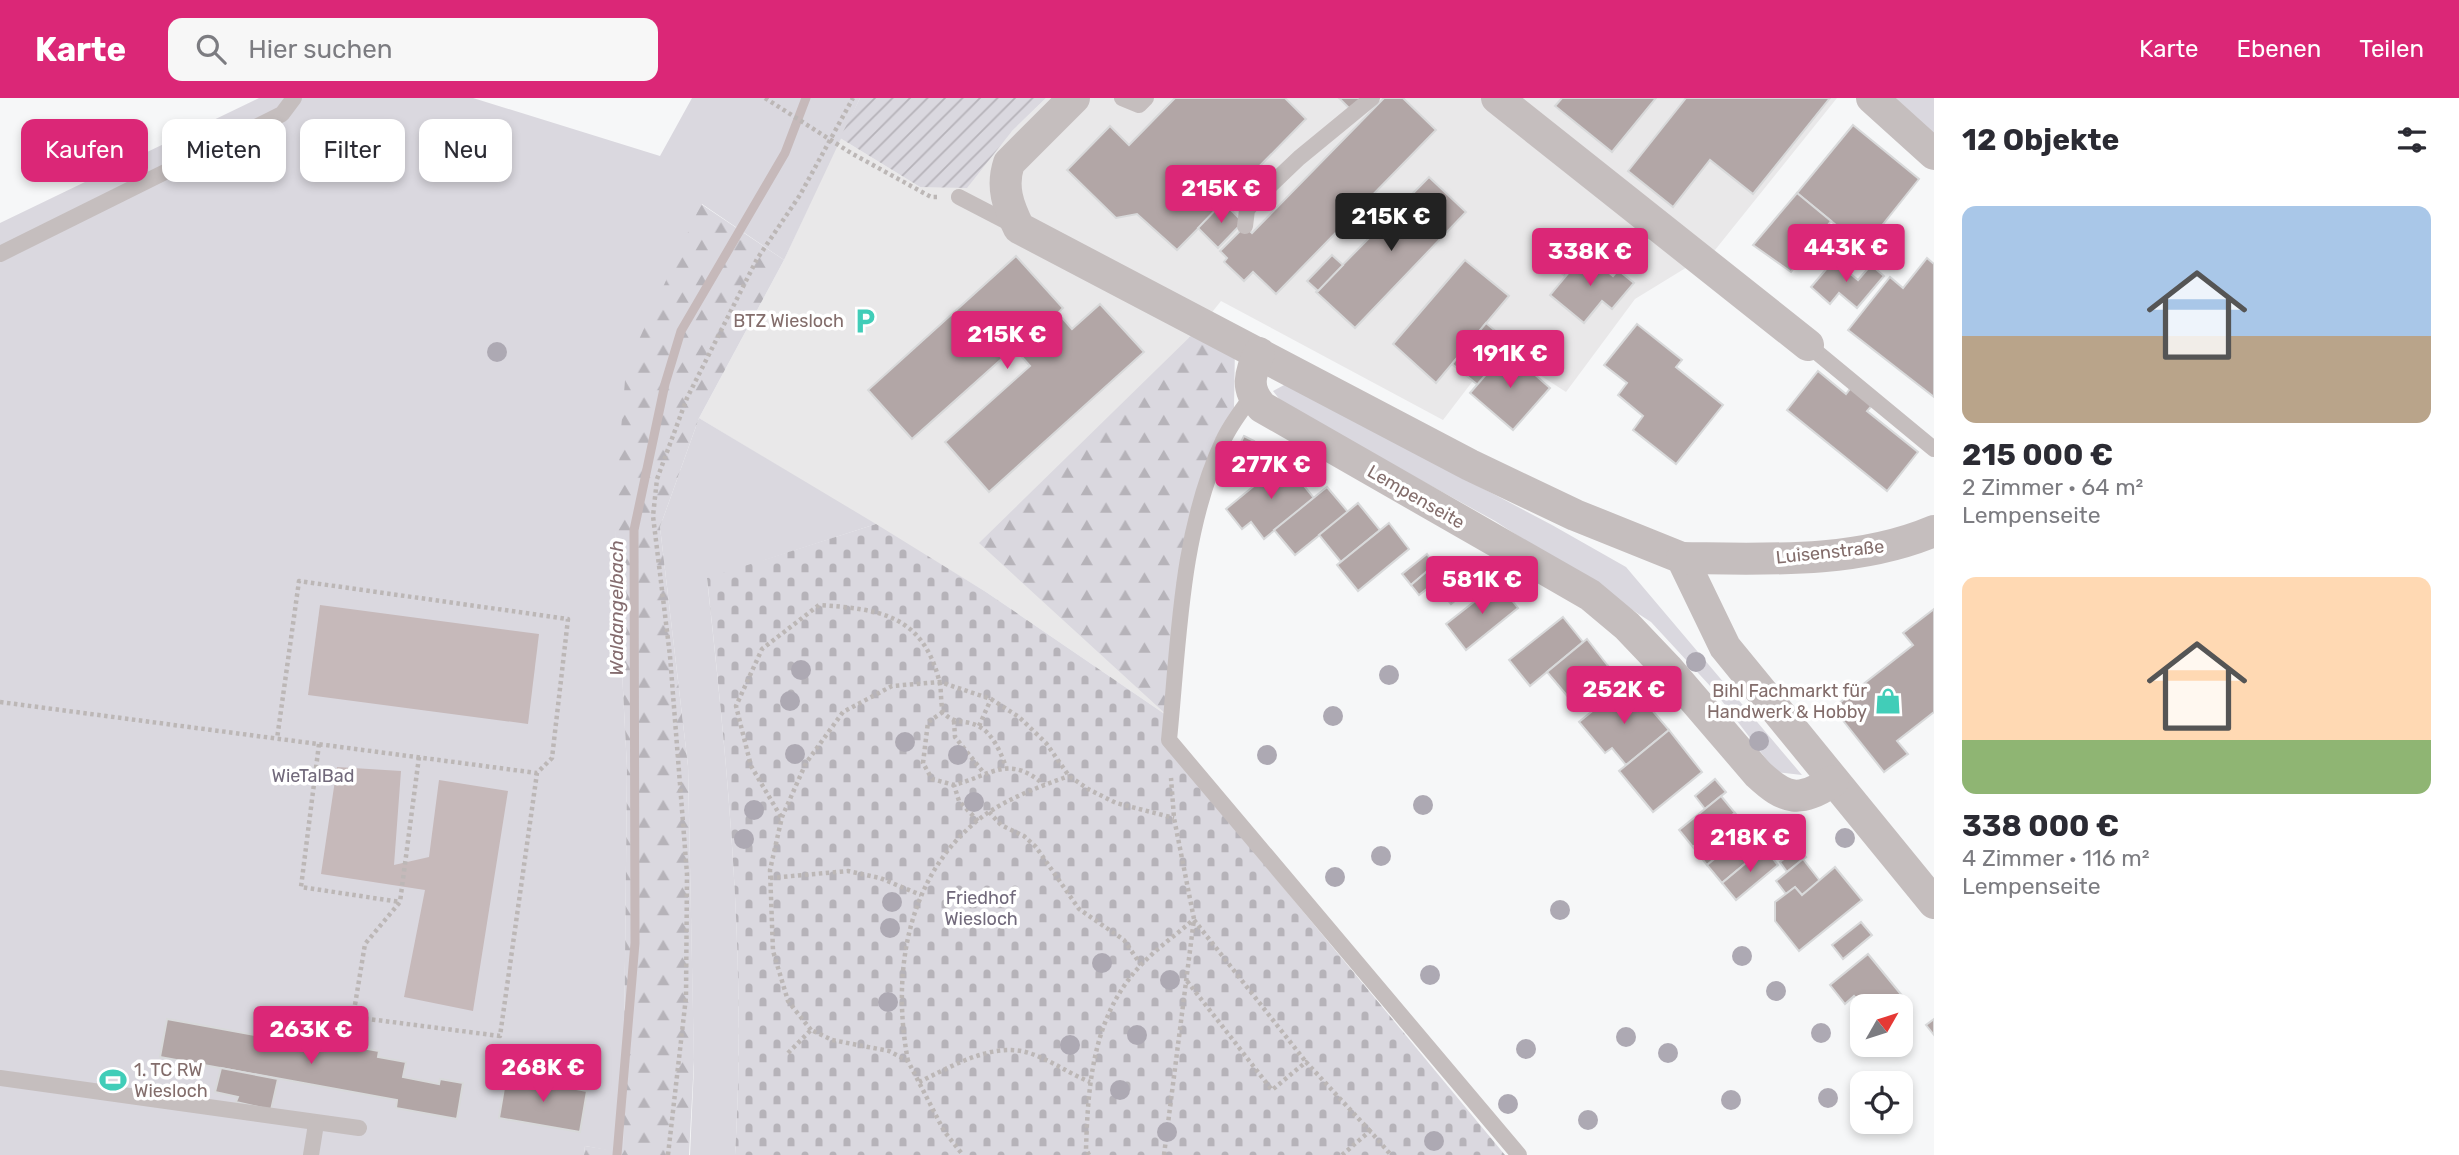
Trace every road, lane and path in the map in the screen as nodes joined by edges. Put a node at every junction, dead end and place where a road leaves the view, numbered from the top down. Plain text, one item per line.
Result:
1 (294, 98) edge
2 (765, 98) edge
3 (853, 98) edge
4 (1074, 98) edge
5 (1122, 98) edge
6 (1146, 98) edge
7 (1372, 98) edge
8 (1497, 98) edge
9 (1872, 98) edge
10 (832, 141) junction
11 (1934, 154) edge
12 (959, 197) joint
13 (1245, 226) dead end
14 (1019, 228) junction
15 (0, 254) edge
16 (1808, 345) joint
17 (1259, 353) junction
18 (1252, 396) junction
19 (1934, 449) edge
20 (1934, 531) edge
21 (1682, 558) junction
22 (940, 682) junction
23 (990, 699) junction
24 (0, 702) edge
25 (943, 712) junction
26 (954, 722) junction
27 (979, 726) junction
28 (277, 739) junction
29 (319, 744) junction
30 (419, 757) junction
31 (1006, 767) junction
32 (983, 772) junction
33 (537, 773) junction
34 (1069, 776) junction
35 (1833, 781) junction
36 (954, 785) junction
37 (1044, 785) junction
38 (989, 812) junction
39 (782, 817) junction
40 (978, 821) junction
41 (770, 878) junction
42 (921, 895) junction
43 (400, 902) junction
44 (1934, 903) edge
45 (1194, 919) junction
46 (1141, 965) junction
47 (1187, 980) junction
48 (811, 1030) junction
49 (788, 1053) dead end
50 (908, 1061) junction
51 (1306, 1062) junction
52 (0, 1078) edge
53 (919, 1082) junction
54 (1090, 1082) junction
55 (316, 1124) junction
56 (359, 1128) dead end
57 (1370, 1131) junction
58 (1086, 1149) junction
59 (958, 1150) junction
60 (311, 1155) edge
61 (668, 1155) edge
62 (951, 1155) edge
63 (963, 1155) edge
64 (1081, 1155) edge
65 (1089, 1155) edge
66 (1164, 1155) edge
67 (1342, 1155) edge
68 (1391, 1155) edge
69 (1519, 1155) edge

1 - 15 lane
2 - 10 path
3 - 10 path
4 - 14 street
5 - 6 lane
7 - 13 lane
8 - 16 street
9 - 11 street
10 - 12 path
10 - 61 path
12 - 14 lane
14 - 17 street
16 - 19 lane
17 - 18 street
17 - 21 street
18 - 35 street, Lempenseite
18 - 69 lane
20 - 21 street, Luisenstraße
21 - 35 street
22 - 23 path
22 - 25 path
22 - 39 path
22 - 39 path
23 - 27 path
23 - 34 path
24 - 28 path
25 - 26 path
25 - 36 path
26 - 27 path
26 - 32 path
27 - 31 path
28 - 29 path
28 - 33 path
29 - 30 path
29 - 43 path
30 - 33 path
30 - 43 path
31 - 32 path
31 - 37 path
32 - 36 path
33 - 43 path
34 - 37 path
34 - 45 path
35 - 44 street
36 - 40 path
37 - 38 path
38 - 40 path
38 - 46 path
39 - 41 path
40 - 42 path
41 - 42 path
41 - 48 path
42 - 50 path
45 - 46 path
45 - 47 path
45 - 51 path
46 - 54 path
47 - 51 path
47 - 66 path
48 - 49 path
48 - 50 path
50 - 53 path
51 - 57 path
52 - 55 lane
53 - 54 path
53 - 59 path
54 - 58 path
55 - 56 lane
55 - 60 lane
57 - 67 path
57 - 68 path
58 - 64 path
58 - 65 path
59 - 62 path
59 - 63 path

